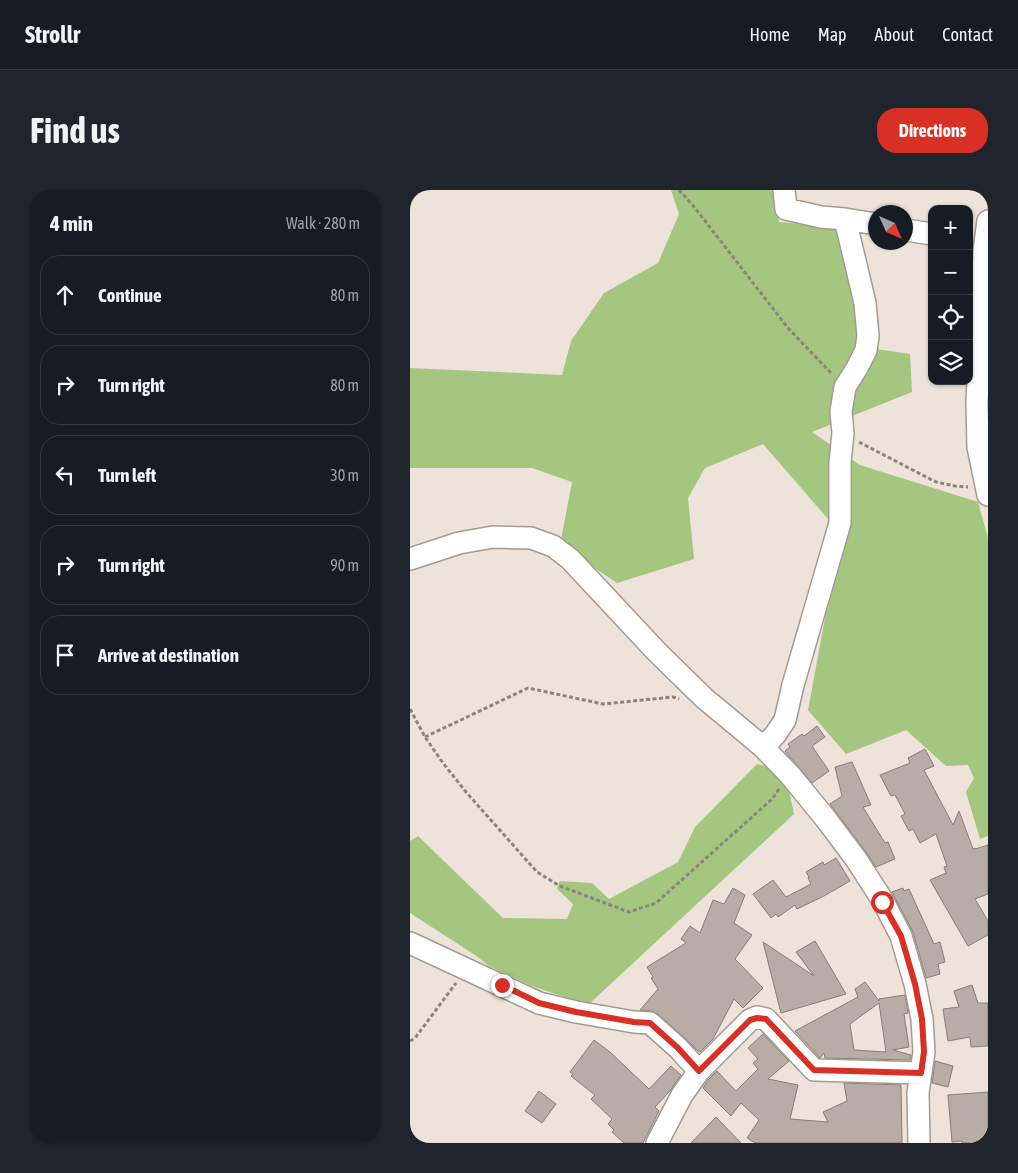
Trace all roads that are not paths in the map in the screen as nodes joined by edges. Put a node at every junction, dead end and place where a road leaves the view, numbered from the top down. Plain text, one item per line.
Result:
1 (784, 190) edge
2 (845, 219) junction
3 (988, 221) edge
4 (868, 223) edge
5 (913, 231) edge
6 (928, 233) edge
7 (980, 245) edge
8 (987, 492) edge
9 (410, 559) edge
10 (763, 747) junction
11 (410, 943) edge
12 (699, 1071) junction
13 (921, 1073) junction
14 (656, 1143) edge
15 (919, 1143) edge

1 - 2 street
2 - 4 street
2 - 10 street
3 - 7 street
5 - 6 street
7 - 8 street
9 - 10 street
10 - 13 street
11 - 12 street
12 - 13 street
12 - 14 street
13 - 15 street

